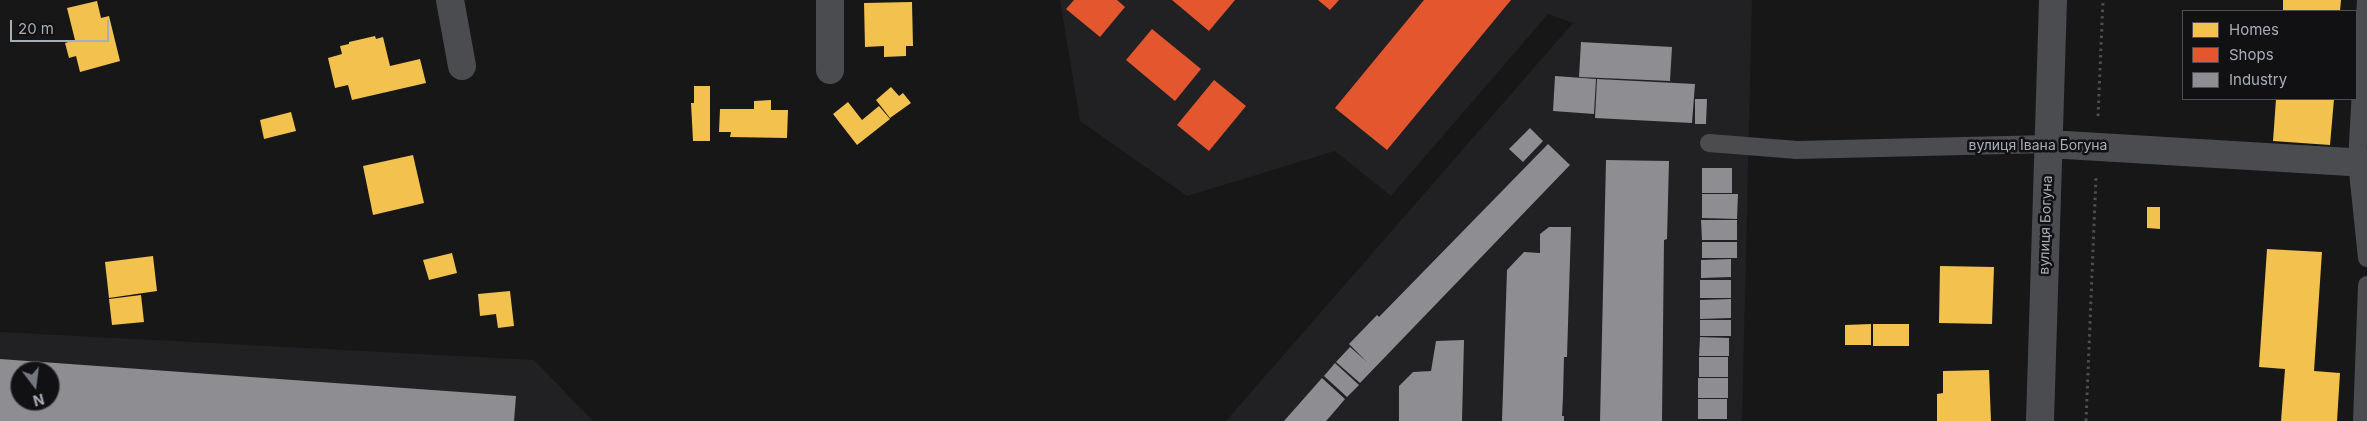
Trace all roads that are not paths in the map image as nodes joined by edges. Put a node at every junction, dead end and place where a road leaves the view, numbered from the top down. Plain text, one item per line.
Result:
1 (450, 0) edge
2 (830, 0) edge
3 (2053, 0) edge
4 (2366, 0) edge
5 (2366, 32) edge
6 (462, 66) dead end
7 (830, 70) dead end
8 (1709, 143) dead end
9 (2049, 144) junction
10 (2362, 162) edge
11 (2367, 258) edge
12 (2367, 285) edge
13 (2040, 421) edge
14 (2362, 421) edge

1 - 6 street
2 - 7 street
3 - 9 street, вулиця Богуна
4 - 5 lane
5 - 10 lane
8 - 9 lane, вулиця Івана Богуна
9 - 10 street, вулиця Івана Богуна
9 - 13 street, вулиця Богуна
10 - 11 lane
12 - 14 lane

